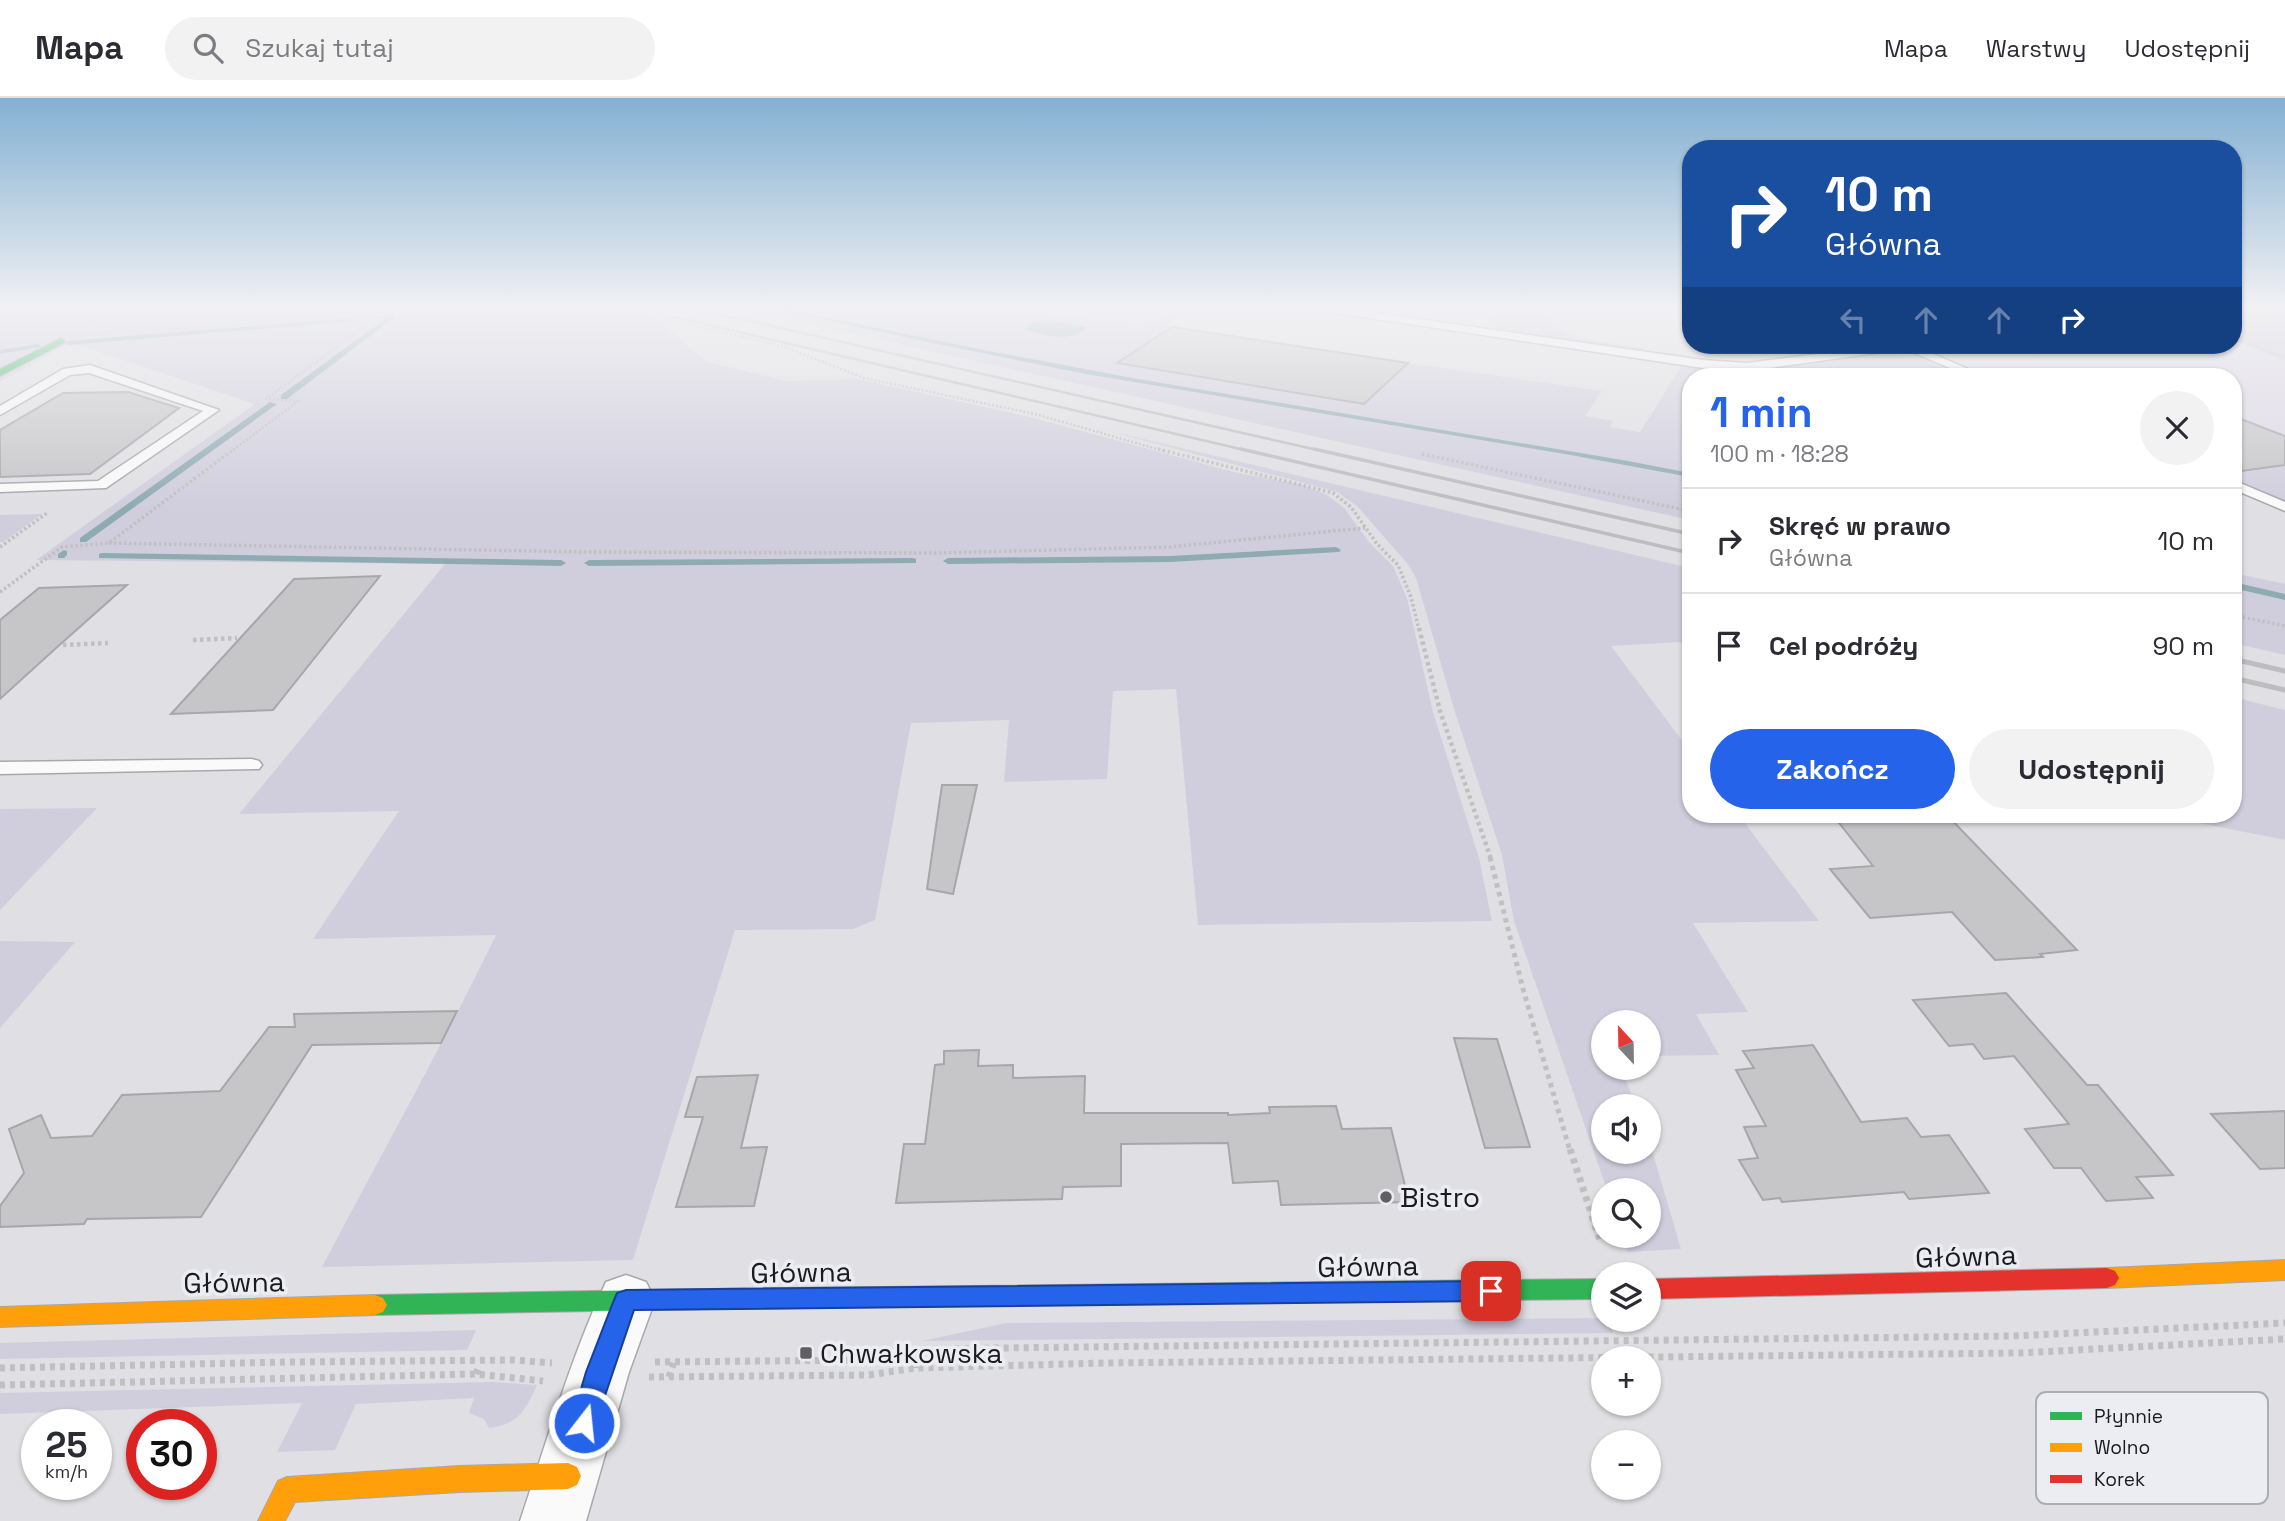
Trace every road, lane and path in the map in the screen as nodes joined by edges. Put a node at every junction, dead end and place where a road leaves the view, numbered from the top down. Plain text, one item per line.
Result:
1 (61, 375) edge
2 (109, 375) edge
3 (857, 375) edge
4 (0, 411) edge
5 (1422, 454) dead end
6 (0, 488) edge
7 (2242, 488) edge
8 (2285, 507) edge
9 (1682, 509) edge
10 (1366, 528) junction
11 (109, 543) dead end
12 (2242, 617) edge
13 (2285, 626) edge
14 (237, 638) dead end
15 (193, 640) dead end
16 (108, 643) dead end
17 (63, 645) dead end
18 (252, 765) dead end
19 (0, 768) edge
20 (1591, 1214) edge
21 (2285, 1270) edge
22 (1591, 1289) edge
23 (1661, 1289) edge
24 (626, 1300) junction
25 (0, 1317) edge
26 (2285, 1322) edge
27 (2285, 1339) edge
28 (918, 1349) junction
29 (674, 1362) junction
30 (479, 1366) dead end
31 (0, 1368) edge
32 (916, 1368) junction
33 (476, 1374) junction
34 (669, 1377) junction
35 (597, 1380) junction
36 (0, 1385) edge
37 (561, 1498) edge
38 (271, 1521) edge

1 - 4 lane
2 - 6 lane
3 - 10 path
5 - 9 path
7 - 8 lane
10 - 11 path
10 - 20 path
12 - 13 path
14 - 15 path
16 - 17 path
18 - 19 lane
21 - 23 street, Główna
22 - 24 street, Główna
24 - 25 street, Główna
24 - 35 street
26 - 28 path
27 - 32 path
28 - 29 path
28 - 32 path
29 - 34 path
29 - 35 path
30 - 33 path
31 - 35 path
32 - 34 path
33 - 35 path
33 - 36 path
34 - 35 path
35 - 37 street
37 - 38 street

